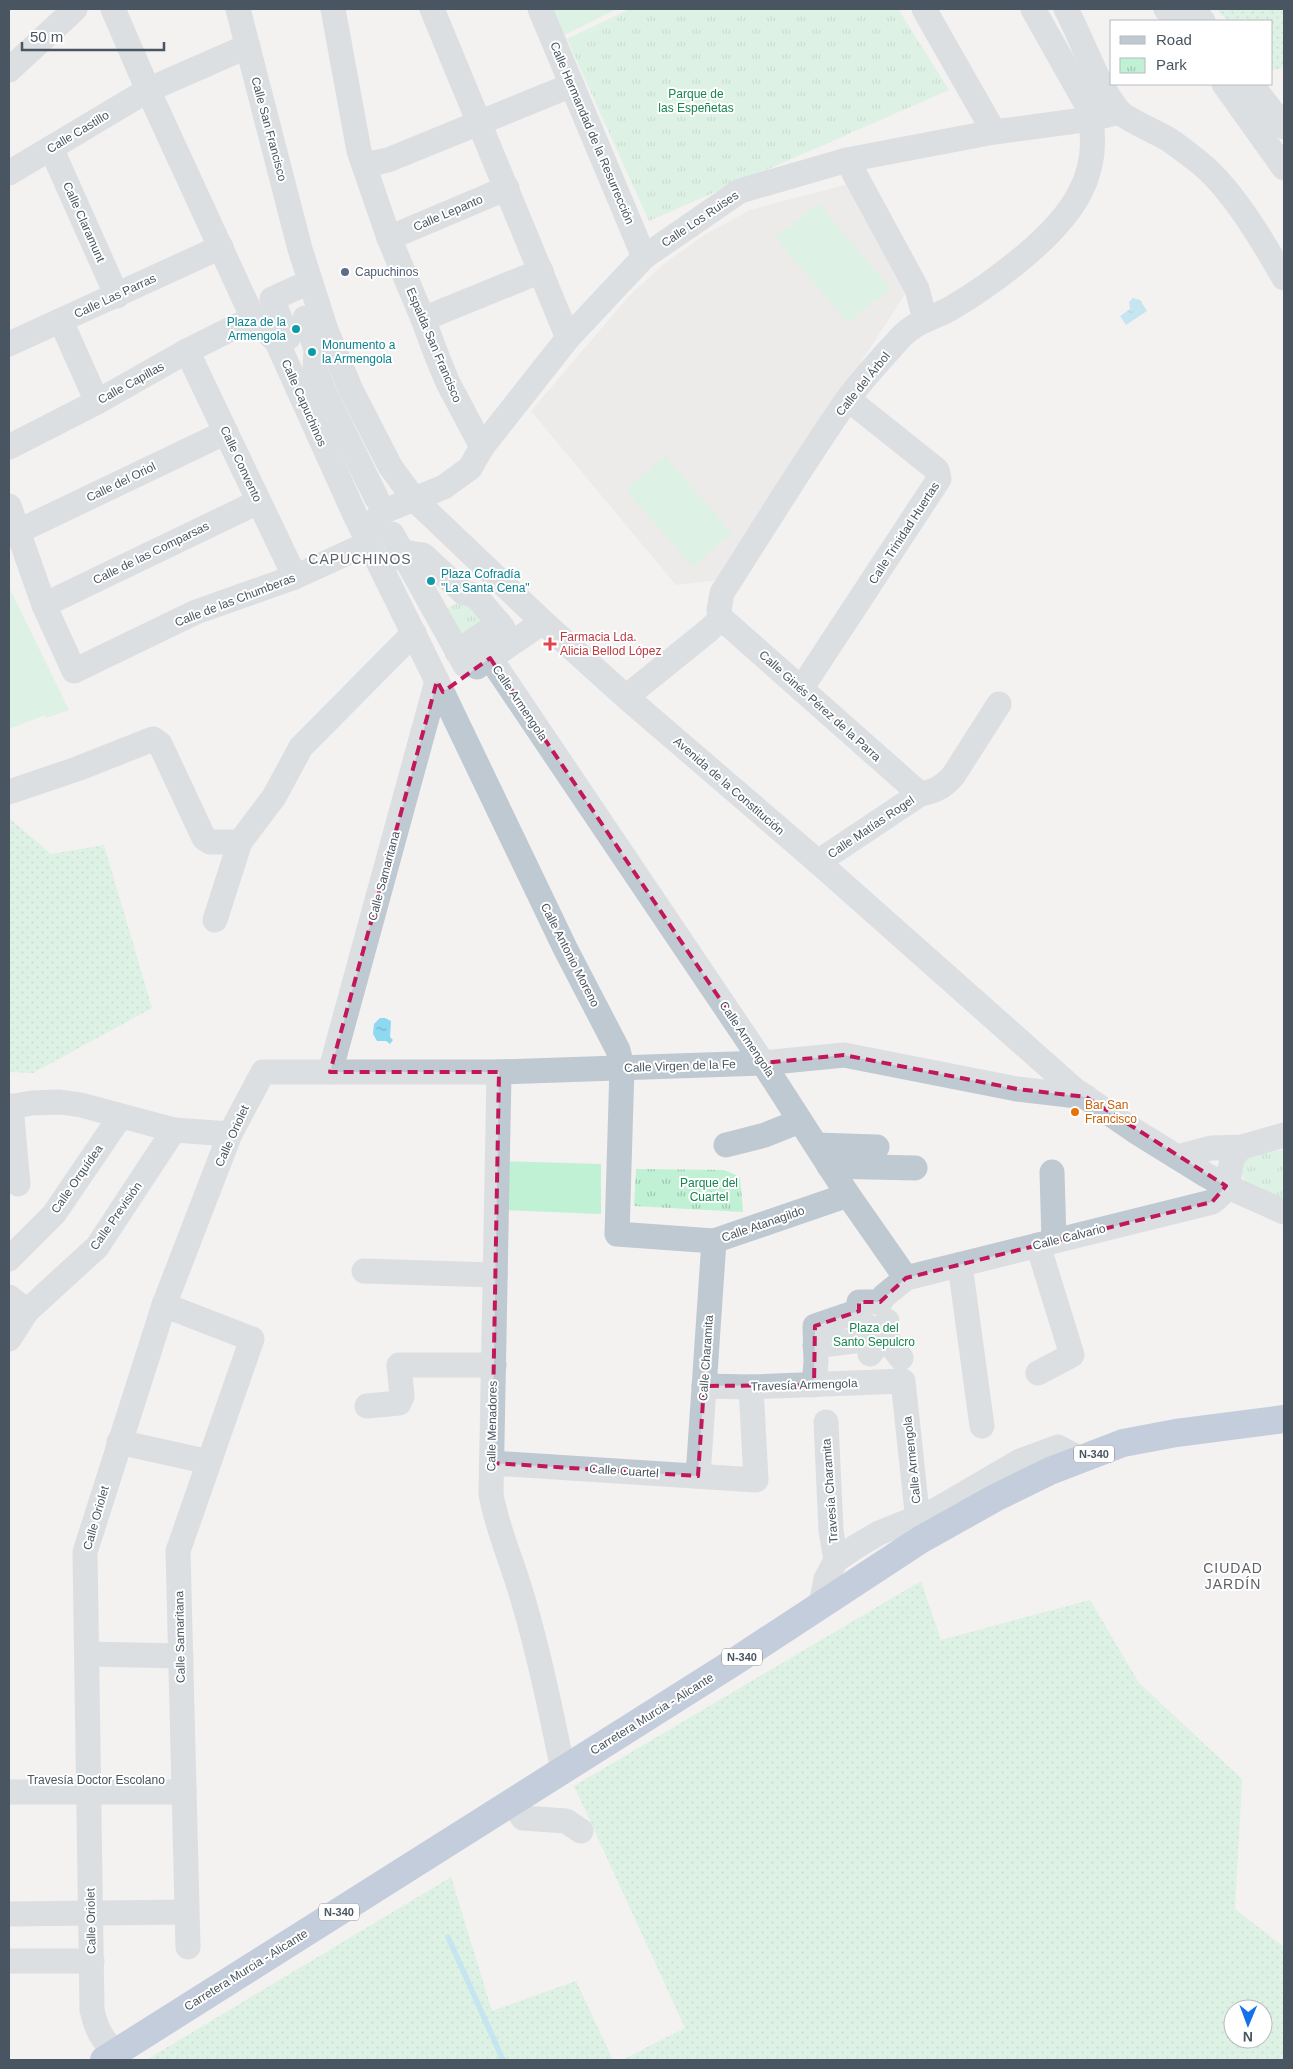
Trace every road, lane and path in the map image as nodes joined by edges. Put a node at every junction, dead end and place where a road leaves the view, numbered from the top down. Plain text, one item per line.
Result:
1 (76, 9) edge
2 (113, 9) edge
3 (238, 9) edge
4 (333, 9) edge
5 (432, 9) edge
6 (540, 9) edge
7 (924, 9) edge
8 (1033, 9) edge
9 (1066, 9) edge
10 (1166, 9) edge
11 (1193, 9) edge
12 (1175, 20) edge
13 (1201, 20) edge
14 (248, 46) junction
15 (9, 70) edge
16 (572, 85) junction
17 (1225, 85) edge
18 (1252, 85) edge
19 (148, 90) junction
20 (1119, 112) junction
21 (1092, 119) junction
22 (480, 123) junction
23 (1284, 127) edge
24 (994, 132) junction
25 (51, 148) junction
26 (847, 160) junction
27 (365, 165) junction
28 (1284, 168) edge
29 (9, 173) edge
30 (506, 188) junction
31 (389, 238) junction
32 (221, 247) junction
33 (300, 249) joint
34 (644, 257) junction
35 (541, 271) junction
36 (1284, 278) edge
37 (299, 287) dead end
38 (117, 296) junction
39 (925, 319) junction
40 (423, 320) junction
41 (61, 321) junction
42 (285, 324) junction
43 (568, 338) junction
44 (9, 344) edge
45 (187, 351) junction
46 (848, 399) junction
47 (97, 402) junction
48 (226, 432) junction
49 (9, 447) edge
50 (482, 448) junction
51 (368, 496) dead end
52 (414, 500) junction
53 (258, 502) junction
54 (9, 506) edge
55 (17, 532) junction
56 (369, 543) junction
57 (295, 578) junction
58 (44, 605) junction
59 (721, 618) junction
60 (487, 622) junction
61 (542, 622) junction
62 (414, 633) junction
63 (440, 686) junction
64 (801, 689) junction
65 (626, 697) junction
66 (999, 704) dead end
67 (9, 792) edge
68 (920, 794) junction
69 (240, 842) junction
70 (818, 862) junction
71 (215, 920) dead end
72 (763, 1063) junction
73 (622, 1067) junction
74 (330, 1072) junction
75 (499, 1072) junction
76 (1086, 1098) junction
77 (10, 1106) edge
78 (120, 1117) junction
79 (800, 1121) junction
80 (174, 1130) junction
81 (230, 1134) junction
82 (1284, 1135) edge
83 (726, 1145) dead end
84 (816, 1145) junction
85 (12, 1146) edge
86 (877, 1147) dead end
87 (1242, 1147) junction
88 (1177, 1157) junction
89 (829, 1166) junction
90 (915, 1168) dead end
91 (1052, 1172) dead end
92 (18, 1184) dead end
93 (1226, 1186) junction
94 (848, 1195) junction
95 (1284, 1212) edge
96 (617, 1234) joint
97 (714, 1241) junction
98 (1046, 1243) junction
99 (9, 1259) edge
100 (960, 1265) junction
101 (364, 1271) dead end
102 (495, 1275) junction
103 (906, 1278) junction
104 (18, 1304) edge
105 (164, 1305) junction
106 (9, 1339) edge
107 (859, 1339) junction
108 (494, 1365) junction
109 (902, 1369) junction
110 (1038, 1373) dead end
111 (814, 1385) junction
112 (704, 1386) junction
113 (751, 1387) junction
114 (368, 1406) dead end
115 (1284, 1419) edge
116 (826, 1422) dead end
117 (982, 1426) dead end
118 (119, 1442) junction
119 (209, 1462) junction
120 (492, 1463) junction
121 (698, 1476) junction
122 (919, 1529) junction
123 (836, 1560) junction
124 (821, 1604) junction
125 (87, 1654) junction
126 (181, 1656) junction
127 (563, 1770) junction
128 (9, 1779) edge
129 (89, 1786) junction
130 (184, 1786) junction
131 (9, 1792) edge
132 (512, 1802) junction
133 (581, 1831) dead end
134 (9, 1898) edge
135 (186, 1905) junction
136 (91, 1906) junction
137 (9, 1914) edge
138 (188, 1947) dead end
139 (9, 1961) edge
140 (92, 1962) junction
141 (110, 2056) edge

1 - 15 street
2 - 19 street, Calle Capuchinos
3 - 14 street, Calle San Francisco
4 - 27 street, Espalda San Francisco
5 - 22 street
6 - 16 street, Calle Hermandad de la Resurrección
7 - 24 street
8 - 21 street
9 - 20 street
10 - 12 street
11 - 13 street
14 - 19 street, Calle Castillo
14 - 33 street, Calle San Francisco
16 - 22 street
16 - 34 street, Calle Hermandad de la Resurrección
17 - 28 street
18 - 23 street
19 - 25 street, Calle Castillo
19 - 32 street, Calle Capuchinos
20 - 21 street, Calle Los Ruises
20 - 36 street
21 - 24 street, Calle Los Ruises
21 - 39 street, Calle del Árbol
22 - 27 street
22 - 30 street
24 - 26 street, Calle Los Ruises
25 - 29 street, Calle Castillo
25 - 38 street, Calle Claramunt
26 - 34 street, Calle Los Ruises
26 - 39 street
27 - 31 street, Espalda San Francisco
30 - 31 street, Calle Lepanto
30 - 35 street
31 - 40 street, Espalda San Francisco
32 - 38 street, Calle Las Parras
32 - 42 street, Calle Capuchinos
33 - 52 street, Avenida de la Constitución
34 - 43 street, Calle Los Ruises
35 - 40 street
35 - 43 street
37 - 42 street
38 - 41 street, Calle Las Parras
39 - 46 street, Calle del Árbol
40 - 50 street, Espalda San Francisco
41 - 44 street, Calle Las Parras
41 - 47 street
42 - 45 street, Calle Capillas
42 - 51 street
42 - 56 street, Calle Capuchinos
43 - 50 street, Calle Los Ruises
45 - 47 street, Calle Capillas
45 - 48 street, Calle Convento
46 - 59 street, Calle del Árbol
46 - 64 street, Calle Trinidad Huertas
47 - 49 street, Calle Capillas
48 - 53 street, Calle Convento
48 - 55 street, Calle del Oriol
50 - 52 street, Calle Los Ruises
52 - 56 street, Calle Los Ruises
52 - 61 street, Avenida de la Constitución
53 - 57 street, Calle Convento
53 - 58 street, Calle de las Comparsas
54 - 55 street
55 - 58 street
56 - 57 street, Calle de las Chumberas
56 - 62 street, Calle Capuchinos
57 - 58 street, Calle de las Chumberas
59 - 64 street, Calle Ginés Pérez de la Parra
59 - 65 street
60 - 60 street
60 - 61 street
60 - 63 street
60 - 72 street, Calle Armengola
61 - 65 street, Avenida de la Constitución
62 - 63 street, Calle Capuchinos
62 - 69 street
63 - 73 street, Calle Antonio Moreno
63 - 74 street, Calle Samaritana
64 - 68 street, Calle Ginés Pérez de la Parra
65 - 70 street, Avenida de la Constitución
66 - 68 street, Calle Matías Rogel
67 - 69 street
68 - 70 street, Calle Matías Rogel
69 - 71 street
70 - 76 street, Avenida de la Constitución
72 - 73 street, Calle Virgen de la Fe
72 - 76 street, Calle Virgen de la Fe
72 - 79 street, Calle Armengola
73 - 75 street, Calle Virgen de la Fe
73 - 96 street, Calle Antonio Moreno
74 - 75 street, Calle Virgen de la Fe
74 - 81 street, Calle Oriolet
75 - 102 street, Calle Menadores
76 - 88 street, Avenida de la Constitución
77 - 78 street
77 - 85 street
78 - 80 street
78 - 99 street, Calle Orquídea
79 - 83 street
79 - 84 street, Calle Armengola
80 - 81 street
80 - 104 street, Calle Previsión
81 - 105 street, Calle Oriolet
82 - 87 street
84 - 86 street
84 - 89 street, Calle Armengola
85 - 92 street
87 - 88 street
87 - 93 street
88 - 93 street, Avenida de la Constitución
89 - 90 street
89 - 94 street, Calle Armengola
91 - 98 street
93 - 95 street, Avenida de la Constitución
93 - 98 street, Calle Calvario
94 - 97 street, Calle Atanagildo
94 - 103 street, Calle Armengola
96 - 97 street, Calle Atanagildo
97 - 112 street, Calle Charamita
98 - 100 street, Calle Calvario
98 - 110 street
100 - 103 street, Calle Calvario
100 - 117 street
101 - 102 street
102 - 108 street, Calle Menadores
103 - 107 street
104 - 106 street, Calle Previsión
105 - 118 street, Calle Oriolet
105 - 119 street, Calle Samaritana
107 - 109 street
107 - 111 street
108 - 114 street
108 - 120 street, Calle Menadores
109 - 111 street, Travesía Armengola
109 - 122 street, Calle Armengola
111 - 113 street, Travesía Armengola
112 - 113 street, Travesía Armengola
112 - 121 street, Calle Charamita
113 - 121 street, Calle Cuartel
115 - 122 highway, Carretera Murcia - Alicante / N-340
116 - 123 street, Travesía Charamita
118 - 119 street
118 - 125 street, Calle Oriolet
119 - 126 street, Calle Samaritana
120 - 121 street, Calle Cuartel
120 - 127 street, Calle Menadores
122 - 123 street
122 - 124 highway, Carretera Murcia - Alicante / N-340
123 - 124 street
124 - 127 highway, Carretera Murcia - Alicante / N-340
125 - 126 street
125 - 129 street, Calle Oriolet
126 - 130 street, Calle Samaritana
127 - 132 highway, Carretera Murcia - Alicante / N-340
128 - 129 street, Travesía Doctor Escolano
129 - 130 street, Travesía Doctor Escolano
129 - 131 street
129 - 136 street, Calle Oriolet
130 - 135 street, Calle Samaritana
132 - 133 street
132 - 141 highway, Carretera Murcia - Alicante / N-340
134 - 136 street
135 - 136 street
135 - 138 street, Calle Samaritana
136 - 137 street
136 - 140 street, Calle Oriolet
139 - 140 street
140 - 141 street, Calle Oriolet

